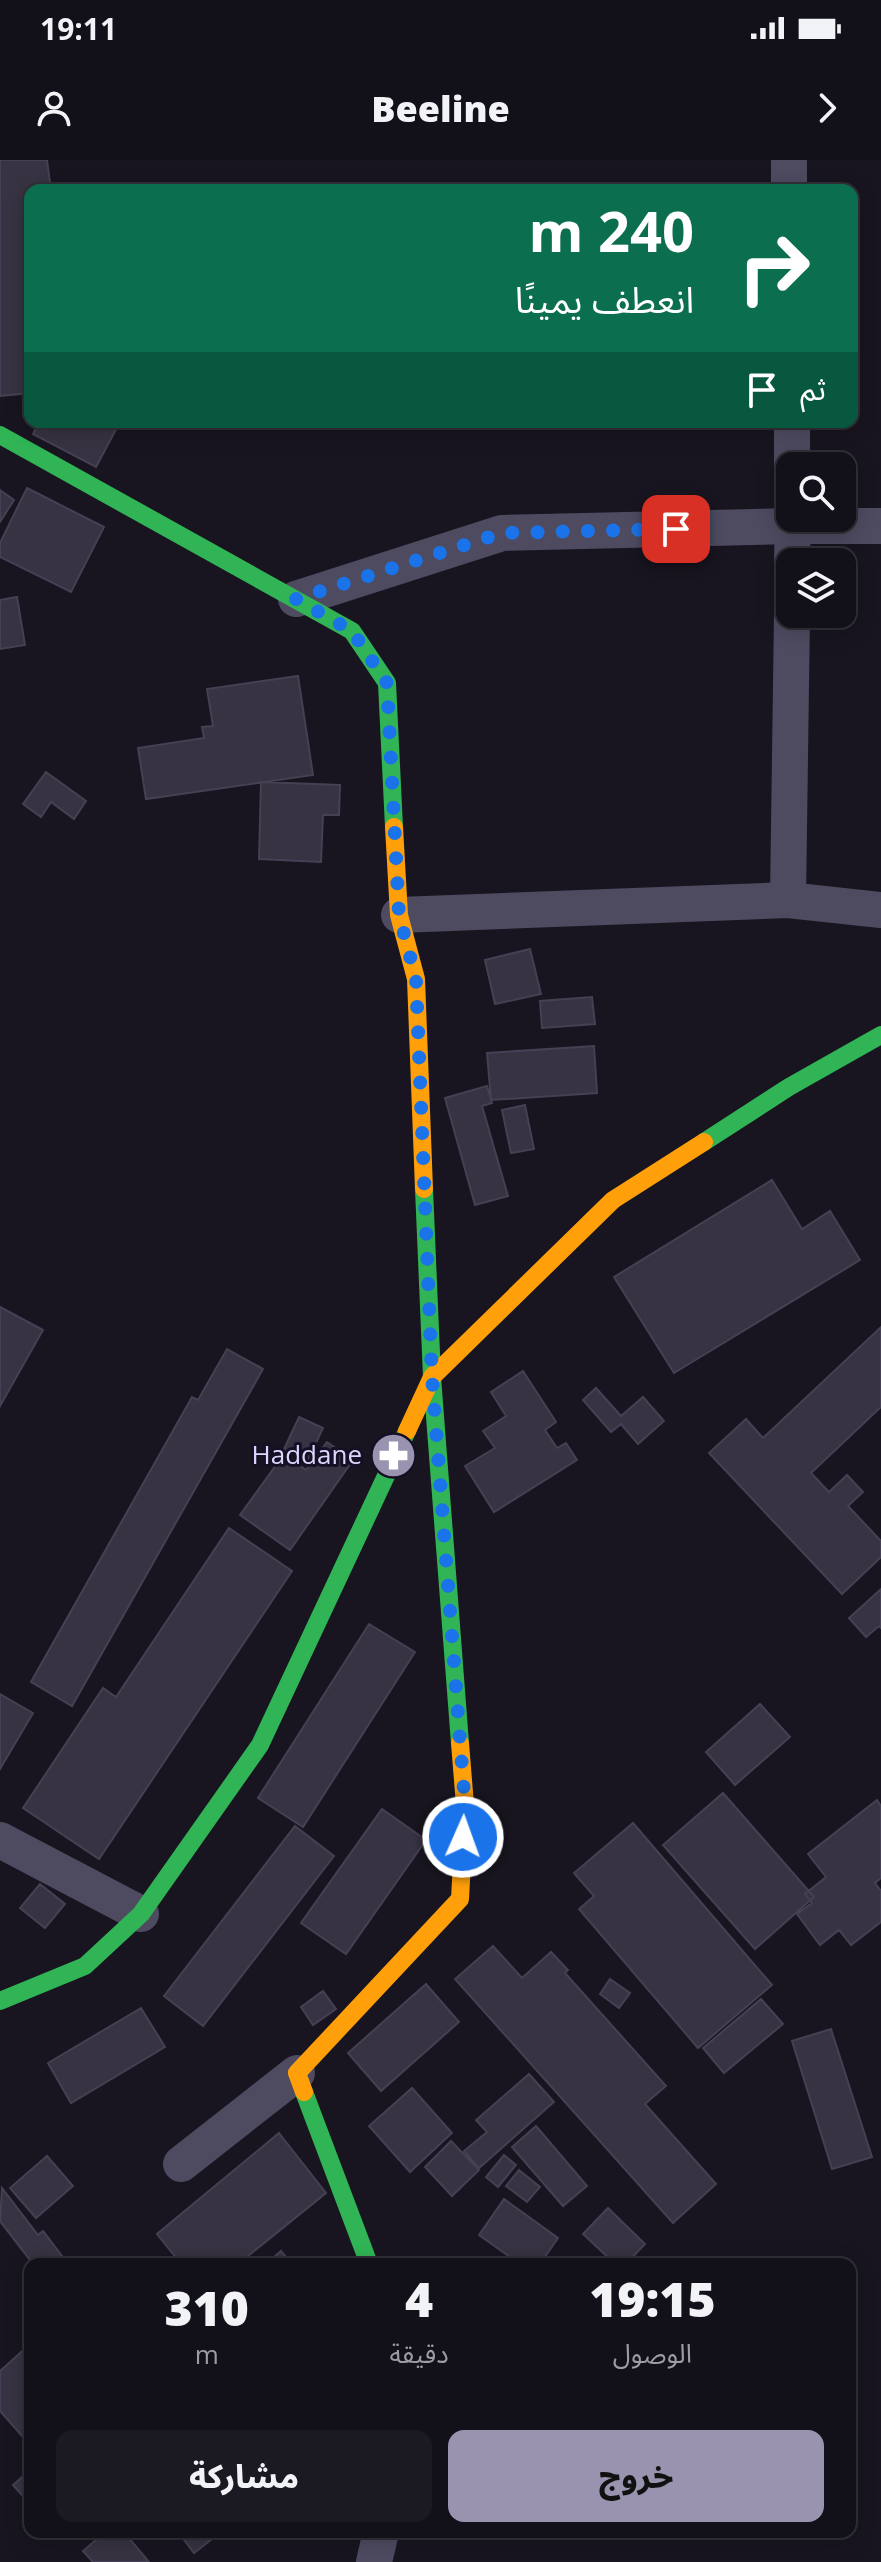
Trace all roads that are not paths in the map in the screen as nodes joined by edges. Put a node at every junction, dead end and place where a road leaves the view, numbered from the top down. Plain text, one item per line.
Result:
1 (789, 160) edge
2 (789, 184) edge
3 (792, 428) edge
4 (0, 435) edge
5 (792, 452) edge
6 (776, 523) edge
7 (856, 525) edge
8 (881, 526) edge
9 (296, 599) junction
10 (792, 628) edge
11 (788, 900) junction
12 (881, 910) edge
13 (399, 915) junction
14 (881, 1035) edge
15 (432, 1377) junction
16 (0, 1840) edge
17 (141, 1914) junction
18 (0, 2001) edge
19 (297, 2073) junction
20 (181, 2164) dead end
21 (367, 2258) edge
22 (380, 2538) edge
23 (374, 2562) edge

1 - 2 street
3 - 5 street
4 - 9 street
6 - 9 street
7 - 8 street
9 - 13 street
10 - 11 street
11 - 12 street
11 - 13 street
13 - 15 street
14 - 15 street
15 - 17 street
15 - 19 street
16 - 17 street
17 - 18 street
19 - 20 street
19 - 21 street
22 - 23 street

